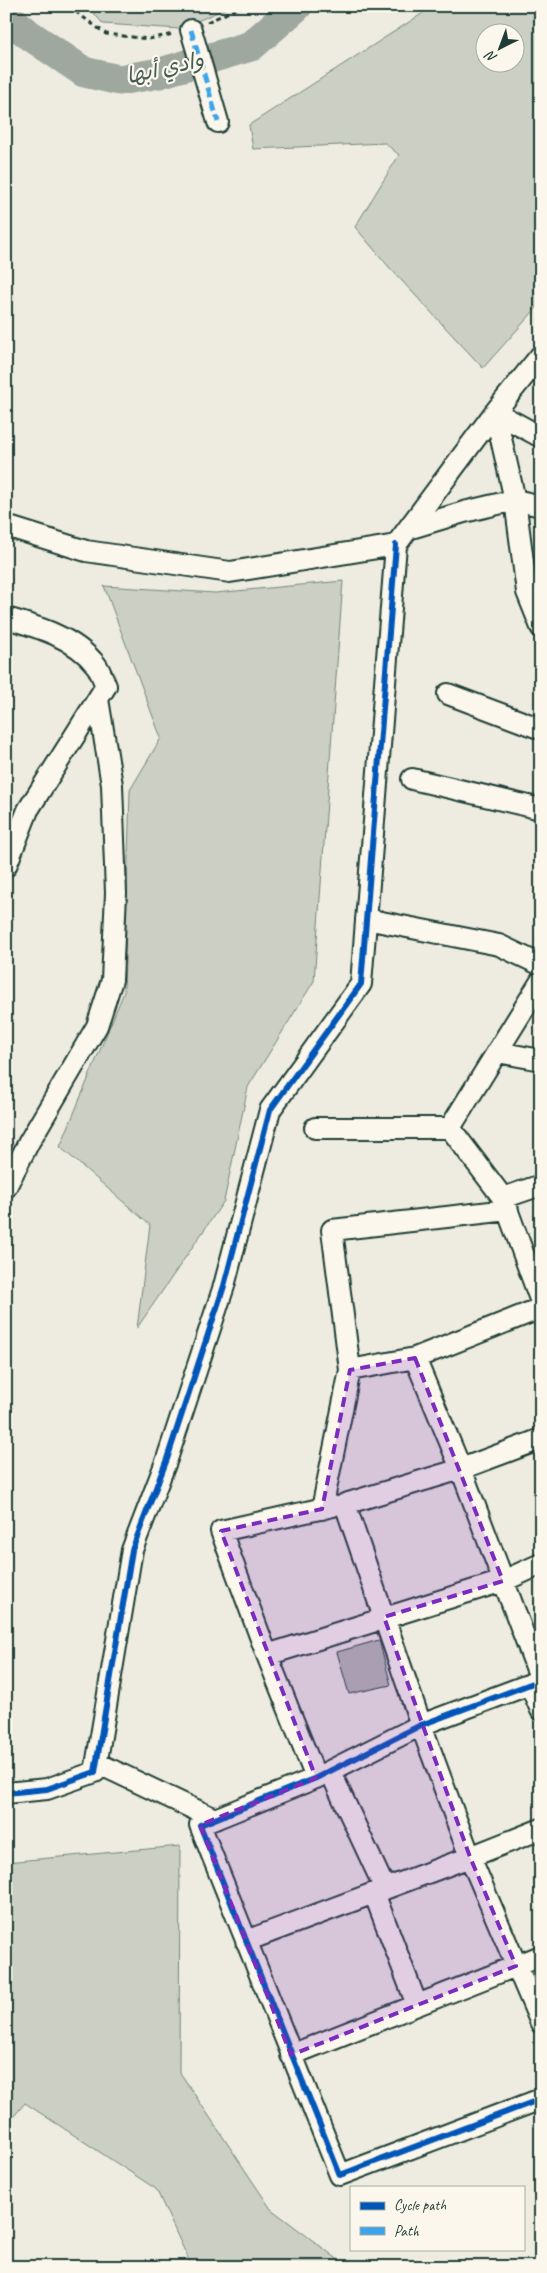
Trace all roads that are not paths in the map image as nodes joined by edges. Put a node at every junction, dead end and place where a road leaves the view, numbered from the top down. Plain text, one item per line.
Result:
1 (191, 30) road end
2 (218, 122) dead end
3 (541, 355) edge
4 (495, 412) junction
5 (541, 437) edge
6 (515, 500) junction
7 (541, 506) edge
8 (6, 526) edge
9 (402, 537) junction
10 (6, 618) edge
11 (541, 627) edge
12 (448, 694) dead end
13 (98, 699) junction
14 (541, 729) edge
15 (412, 779) dead end
16 (541, 810) edge
17 (6, 866) edge
18 (366, 919) junction
19 (541, 965) edge
20 (541, 981) edge
21 (497, 1052) junction
22 (541, 1060) edge
23 (315, 1128) dead end
24 (450, 1128) junction
25 (541, 1185) edge
26 (6, 1186) edge
27 (505, 1204) junction
28 (541, 1302) edge
29 (541, 1308) edge
30 (415, 1358) junction
31 (350, 1370) junction
32 (541, 1439) edge
33 (461, 1469) junction
34 (345, 1504) junction
35 (322, 1509) junction
36 (541, 1564) edge
37 (503, 1581) junction
38 (384, 1617) junction
39 (267, 1655) junction
40 (537, 1681) edge
41 (541, 1710) edge
42 (421, 1725) junction
43 (97, 1763) junction
44 (323, 1774) junction
45 (6, 1793) edge
46 (215, 1819) junction
47 (541, 1829) edge
48 (470, 1857) junction
49 (379, 1891) junction
50 (246, 1941) junction
51 (541, 1956) edge
52 (516, 1966) junction
53 (417, 2005) junction
54 (541, 2024) edge
55 (291, 2055) junction
56 (541, 2099) edge

1 - 2 street
3 - 4 street
4 - 5 street
4 - 6 street
4 - 9 street
6 - 7 street
6 - 9 street
6 - 11 street
8 - 9 street
9 - 18 street
10 - 13 street
12 - 14 street
13 - 17 street
13 - 26 street
15 - 16 street
18 - 19 street
18 - 43 street
20 - 21 street
21 - 22 street
21 - 24 street
23 - 24 street
24 - 27 street
25 - 27 street
27 - 28 street
27 - 31 street
29 - 30 street
30 - 31 street
30 - 33 street
31 - 35 street
32 - 33 street
33 - 34 street
33 - 37 street
34 - 35 street
34 - 38 street
35 - 39 street
36 - 37 street
37 - 38 street
37 - 40 street
38 - 39 street
38 - 42 street
39 - 44 street
40 - 41 street
40 - 42 street
42 - 44 street
42 - 48 street
43 - 45 street
43 - 46 street
44 - 46 street
44 - 49 street
46 - 50 street
47 - 48 street
48 - 49 street
48 - 52 street
49 - 50 street
49 - 53 street
50 - 55 street
51 - 52 street
52 - 53 street
52 - 54 street
53 - 55 street
55 - 56 street

